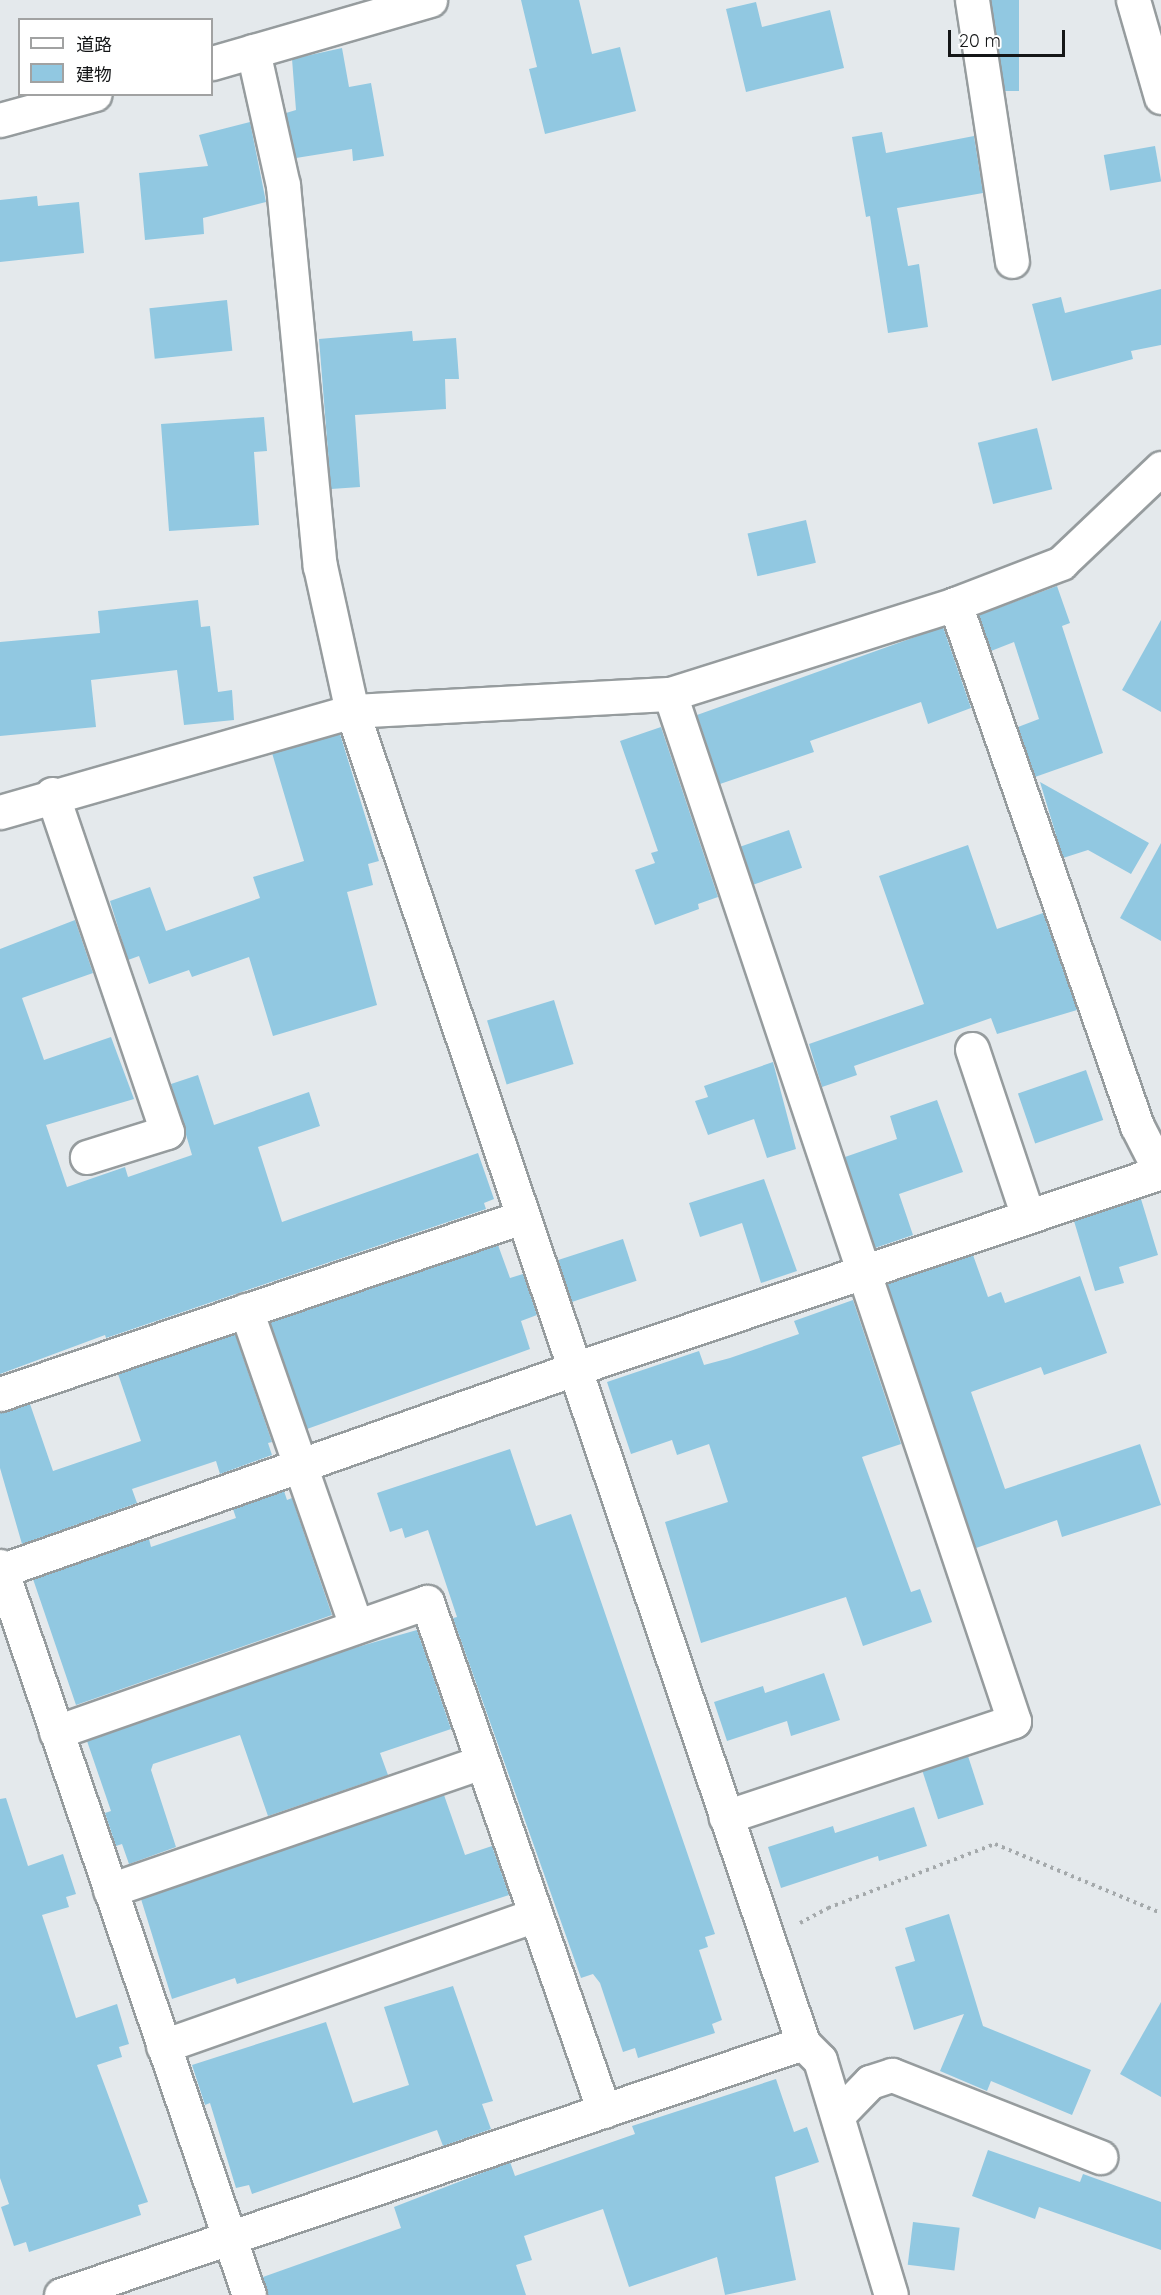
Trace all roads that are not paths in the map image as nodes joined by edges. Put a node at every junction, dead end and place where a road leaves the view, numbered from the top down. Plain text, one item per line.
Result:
1 (972, 0) edge
2 (1133, 0) edge
3 (410, 2) edge
4 (253, 51) junction
5 (213, 63) edge
6 (88, 96) edge
7 (1161, 97) edge
8 (0, 120) edge
9 (1012, 261) dead end
10 (1161, 468) edge
11 (955, 604) junction
12 (670, 694) junction
13 (352, 711) junction
14 (52, 794) junction
15 (0, 812) edge
16 (972, 1049) dead end
17 (87, 1156) dead end
18 (1161, 1172) edge
19 (1028, 1216) junction
20 (522, 1217) junction
21 (864, 1272) junction
22 (246, 1310) junction
23 (574, 1370) junction
24 (0, 1394) edge
25 (300, 1466) junction
26 (0, 1569) edge
27 (356, 1626) junction
28 (56, 1732) junction
29 (482, 1762) junction
30 (726, 1817) junction
31 (110, 1890) junction
32 (536, 1915) junction
33 (803, 2043) junction
34 (163, 2046) junction
35 (604, 2111) junction
36 (838, 2115) junction
37 (1100, 2157) dead end
38 (229, 2238) junction
39 (61, 2295) edge
40 (249, 2295) edge
41 (891, 2295) edge

1 - 9 street
2 - 7 street
3 - 4 street
4 - 5 street
4 - 13 street
6 - 8 street
10 - 11 street
11 - 12 street
11 - 18 street
12 - 13 street
12 - 21 street
13 - 14 street
13 - 20 street
14 - 15 street
14 - 17 street
16 - 19 street
18 - 19 street
19 - 21 street
20 - 22 street
20 - 23 street
21 - 23 street
21 - 30 street
22 - 24 street
22 - 25 street
23 - 25 street
23 - 30 street
25 - 26 street
25 - 27 street
26 - 28 street
27 - 28 street
27 - 29 street
28 - 31 street
29 - 31 street
29 - 32 street
30 - 33 street
31 - 34 street
32 - 34 street
32 - 35 street
33 - 35 street
33 - 36 street
34 - 38 street
35 - 38 street
36 - 37 street
36 - 41 street
38 - 39 street
38 - 40 street

